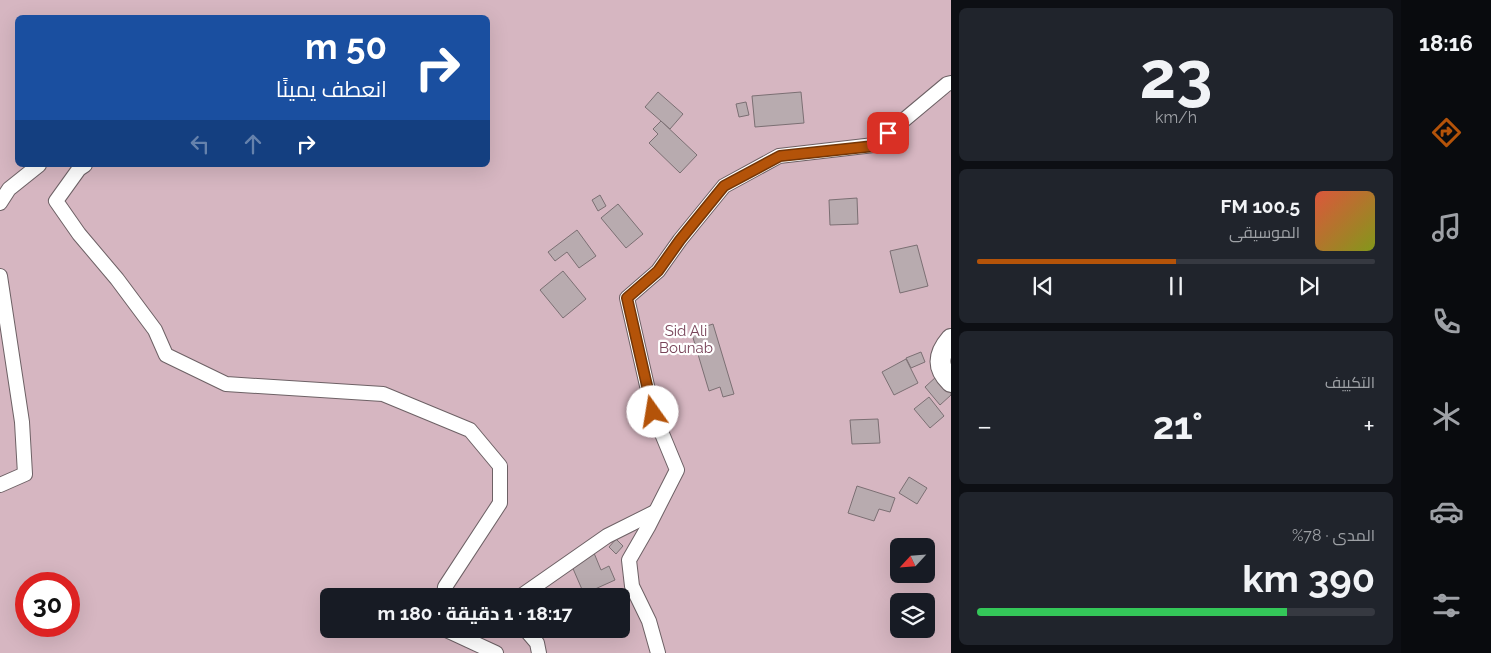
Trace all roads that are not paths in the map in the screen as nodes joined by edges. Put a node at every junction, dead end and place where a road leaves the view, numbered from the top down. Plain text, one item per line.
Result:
1 (951, 83) edge
2 (36, 167) edge
3 (82, 167) edge
4 (0, 203) edge
5 (0, 276) edge
6 (951, 339) edge
7 (951, 382) edge
8 (0, 485) edge
9 (655, 512) junction
10 (445, 588) edge
11 (532, 588) edge
12 (464, 638) edge
13 (533, 638) edge
14 (496, 653) edge
15 (539, 653) edge
16 (658, 653) edge

1 - 9 street
2 - 4 street
3 - 10 street
5 - 8 street
6 - 7 main road
9 - 11 street
9 - 16 street
12 - 14 street
13 - 15 street

